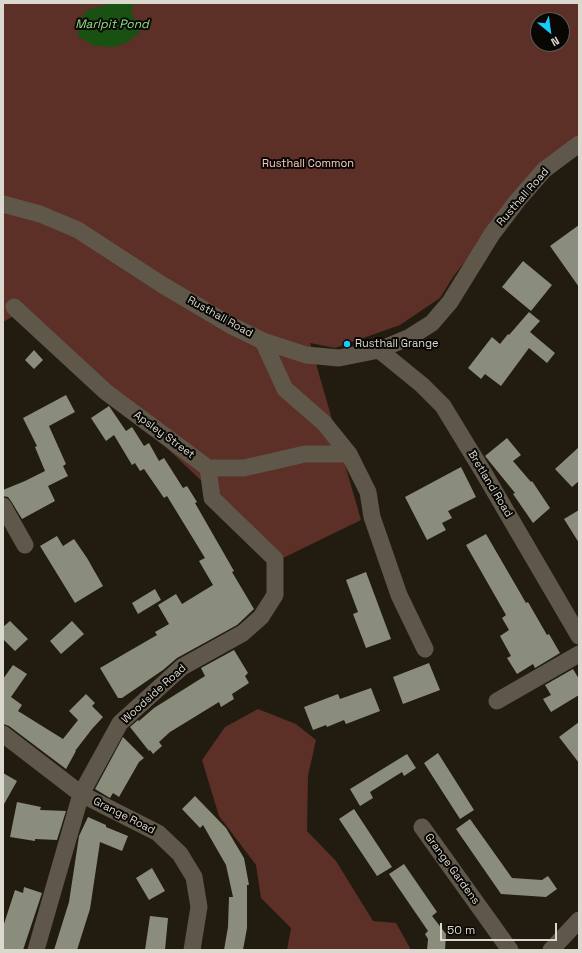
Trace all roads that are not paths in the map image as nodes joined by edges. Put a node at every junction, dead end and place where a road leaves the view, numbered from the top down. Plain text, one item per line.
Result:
1 (579, 144) edge
2 (3, 204) edge
3 (14, 307) dead end
4 (263, 341) junction
5 (379, 350) junction
6 (349, 454) junction
7 (208, 468) junction
8 (3, 506) edge
9 (25, 546) dead end
10 (579, 636) edge
11 (425, 649) dead end
12 (579, 654) edge
13 (497, 701) dead end
14 (3, 734) edge
15 (81, 794) junction
16 (422, 827) dead end
17 (579, 920) edge
18 (36, 950) edge
19 (192, 950) edge
20 (510, 950) edge
21 (551, 950) edge

1 - 5 street, Rusthall Road
2 - 4 street, Rusthall Road
3 - 7 street, Apsley Street
4 - 5 street, Rusthall Road
4 - 6 street
5 - 10 street, Bretland Road
6 - 7 street
6 - 11 street
7 - 15 street, Woodside Road
8 - 9 street
12 - 13 street
14 - 15 street, Grange Road
15 - 18 street, Woodside Road
15 - 19 street, Grange Road
16 - 20 street, Grange Gardens
17 - 21 street

